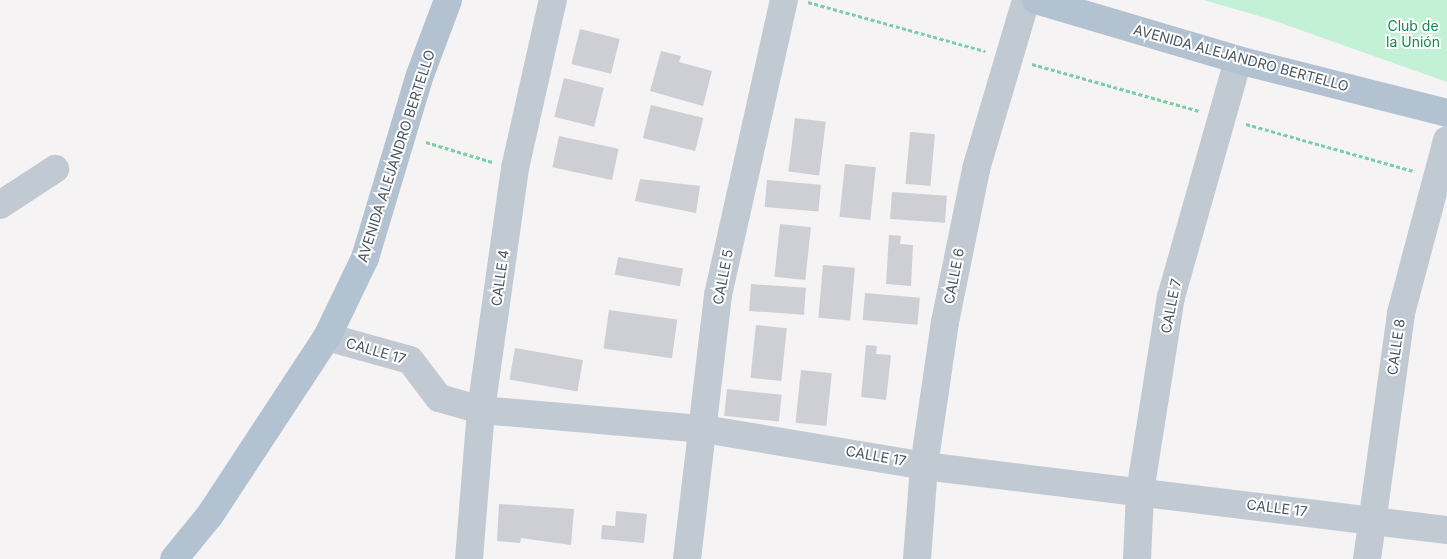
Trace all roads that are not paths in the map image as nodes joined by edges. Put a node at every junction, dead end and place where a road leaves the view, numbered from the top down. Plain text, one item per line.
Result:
1 (448, 0) edge
2 (554, 0) edge
3 (784, 0) edge
4 (1026, 0) edge
5 (1036, 0) edge
6 (1238, 60) junction
7 (1447, 112) edge
8 (1447, 140) edge
9 (55, 169) dead end
10 (0, 205) edge
11 (327, 337) junction
12 (482, 410) junction
13 (704, 429) junction
14 (924, 466) junction
15 (1140, 492) junction
16 (1371, 520) junction
17 (1447, 530) edge
18 (174, 559) edge
19 (469, 559) edge
20 (688, 559) edge
21 (917, 559) edge
22 (1137, 559) edge
23 (1368, 559) edge

1 - 11 main road, AVENIDA ALEJANDRO BERTELLO
2 - 12 street, CALLE 4
3 - 13 street, CALLE 5
4 - 14 street, CALLE 6
5 - 6 main road, AVENIDA ALEJANDRO BERTELLO
6 - 7 main road, AVENIDA ALEJANDRO BERTELLO
6 - 15 street, CALLE 7
8 - 16 street, CALLE 8
9 - 10 street
11 - 12 street, CALLE 17
11 - 18 main road, AVENIDA ALEJANDRO BERTELLO
12 - 13 street, CALLE 17
12 - 19 street, CALLE 4
13 - 14 street, CALLE 17
13 - 20 street, CALLE 5
14 - 15 street, CALLE 17
14 - 21 street, CALLE 6
15 - 16 street, CALLE 17
15 - 22 street, CALLE 7
16 - 17 street, CALLE 17
16 - 23 street, CALLE 8

